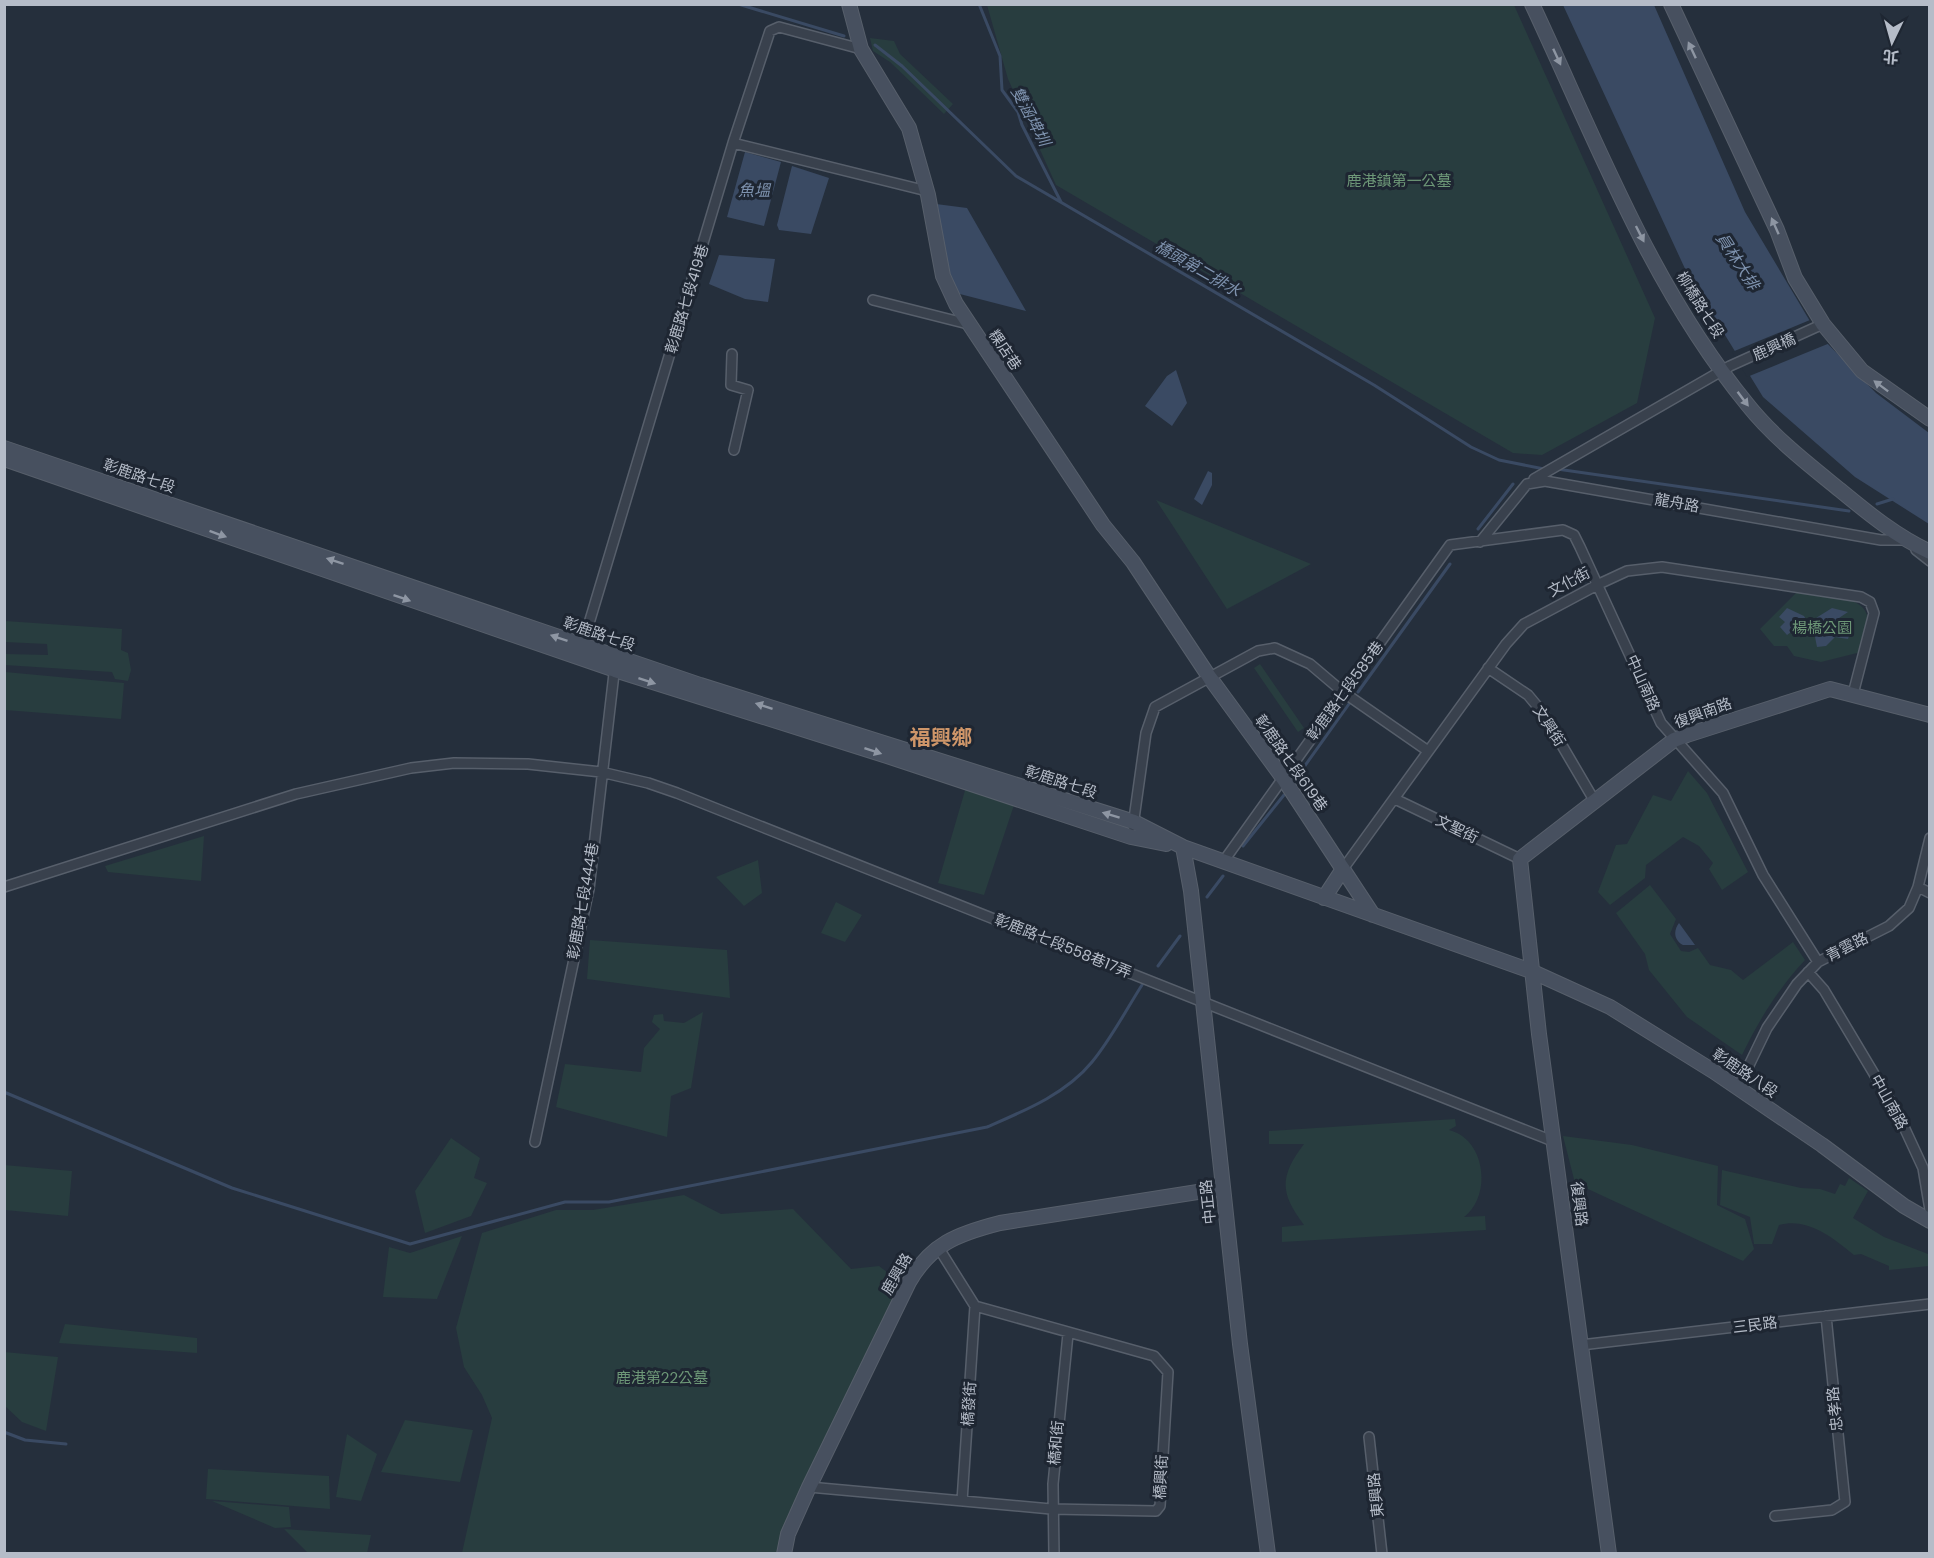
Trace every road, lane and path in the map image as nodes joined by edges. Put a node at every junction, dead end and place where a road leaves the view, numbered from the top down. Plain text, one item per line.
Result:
1 (849, 4) edge
2 (1532, 4) edge
3 (1671, 4) edge
4 (861, 50) junction
5 (733, 143) junction
6 (927, 190) junction
7 (873, 300) dead end
8 (968, 324) junction
9 (1820, 326) junction
10 (732, 354) dead end
11 (1727, 369) junction
12 (1929, 419) edge
13 (4, 448) edge
14 (734, 450) dead end
15 (4, 459) edge
16 (1527, 484) junction
17 (1900, 538) junction
18 (1480, 542) junction
19 (1929, 552) edge
20 (1929, 561) edge
21 (1599, 584) junction
22 (581, 652) junction
23 (615, 664) junction
24 (1488, 668) junction
25 (1210, 678) junction
26 (1343, 692) junction
27 (1853, 694) junction
28 (1929, 715) edge
29 (1674, 740) junction
30 (1428, 751) junction
31 (601, 772) junction
32 (1283, 778) junction
33 (1395, 799) junction
34 (1594, 800) junction
35 (1134, 822) junction
36 (1131, 837) junction
37 (1929, 838) edge
38 (1183, 847) junction
39 (1520, 859) junction
40 (1223, 862) junction
41 (1343, 869) junction
42 (4, 887) edge
43 (1918, 887) junction
44 (1929, 892) edge
45 (1324, 898) junction
46 (1373, 915) junction
47 (1818, 962) junction
48 (1531, 971) junction
49 (1808, 972) junction
50 (1203, 1001) junction
51 (1738, 1088) junction
52 (535, 1142) dead end
53 (1555, 1142) junction
54 (1926, 1168) edge
55 (1223, 1188) junction
56 (1929, 1210) edge
57 (1929, 1221) edge
58 (938, 1247) junction
59 (1929, 1304) edge
60 (975, 1306) junction
61 (1826, 1316) junction
62 (1068, 1334) junction
63 (1581, 1345) junction
64 (1369, 1437) dead end
65 (809, 1487) junction
66 (962, 1501) junction
67 (1052, 1509) junction
68 (1775, 1516) dead end
69 (783, 1554) edge
70 (1054, 1554) edge
71 (1268, 1554) edge
72 (1382, 1554) edge
73 (1609, 1554) edge

1 - 4 main road, 粿店巷
2 -> 11 main road, 柳橋路七段
9 -> 3 main road
4 - 5 street, 彰鹿路七段419巷
4 - 6 main road, 粿店巷
5 - 6 street
5 - 22 street, 彰鹿路七段419巷
6 - 8 main road, 粿店巷
7 - 8 street
8 - 25 main road, 粿店巷
9 - 11 street, 鹿興橋
12 -> 9 main road
10 - 14 street
11 - 16 street, 鹿興橋
11 -> 17 main road, 柳橋路七段
22 -> 13 main road, 彰鹿路七段
15 -> 22 main road, 彰鹿路七段
16 - 17 street, 龍舟路
16 - 18 street
17 - 19 main road, 柳橋路七段
17 - 20 street
18 - 21 street, 中山南路
18 - 26 street, 彰鹿路七段585巷
21 - 24 street, 文化街
21 - 27 street, 文化街
21 - 29 street, 中山南路
22 - 23 main road, 彰鹿路七段
23 - 31 street, 彰鹿路七段444巷
35 -> 23 main road, 彰鹿路七段
23 -> 36 main road, 彰鹿路七段
24 - 30 street, 文化街
24 - 34 street, 文興街
25 - 26 street
25 - 32 main road, 彰鹿路七段619巷
25 - 35 street
26 - 30 street
26 - 32 street, 彰鹿路七段585巷
27 - 28 main road, 復興南路
27 - 29 main road, 復興南路
29 - 34 main road, 復興南路
29 - 47 street, 中山南路
30 - 33 street, 文化街
31 - 42 street, 彰鹿路七段558巷17弄
31 - 50 street, 彰鹿路七段558巷17弄
31 - 52 street, 彰鹿路七段444巷
32 - 40 street, 彰鹿路七段585巷
32 - 41 main road, 彰鹿路七段619巷
33 - 39 street, 文聖街
33 - 41 street, 文化街
34 - 39 main road, 復興南路
35 - 36 street
35 - 38 main road, 彰鹿路七段
36 - 38 main road, 彰鹿路七段
37 - 43 street, 青雲路
38 - 40 main road, 彰鹿路七段
38 - 50 main road, 中正路
39 - 48 main road, 復興路
40 - 45 main road, 彰鹿路七段
41 - 45 main road, 文化街
41 - 46 main road, 彰鹿路七段619巷
43 - 44 street
43 - 47 street, 青雲路
45 - 46 main road, 彰鹿路七段
46 - 48 main road, 彰鹿路七段
47 - 49 street, 青雲路
48 - 51 main road, 彰鹿路八段
48 - 53 main road, 復興路
49 - 51 street, 青雲路
49 - 54 street, 中山南路
50 - 53 street, 彰鹿路七段558巷17弄
50 - 55 main road, 中正路
51 - 57 main road, 彰鹿路八段
53 - 63 main road, 復興路
54 - 56 street, 中山南路
55 - 58 main road, 鹿興路
55 - 71 main road, 中正路
58 - 60 street
58 - 65 main road, 鹿興路
59 - 61 street, 三民路
60 - 62 street, 橋興街
60 - 66 street, 橋發街
61 - 63 street, 三民路
61 - 68 street, 忠孝路
62 - 67 street, 橋和街
62 - 67 street, 橋興街
63 - 73 main road, 復興路
64 - 72 street, 東興路
65 - 66 street, 橋興街
65 - 69 main road, 鹿興路
66 - 67 street, 橋興街
67 - 70 street, 橋和街

